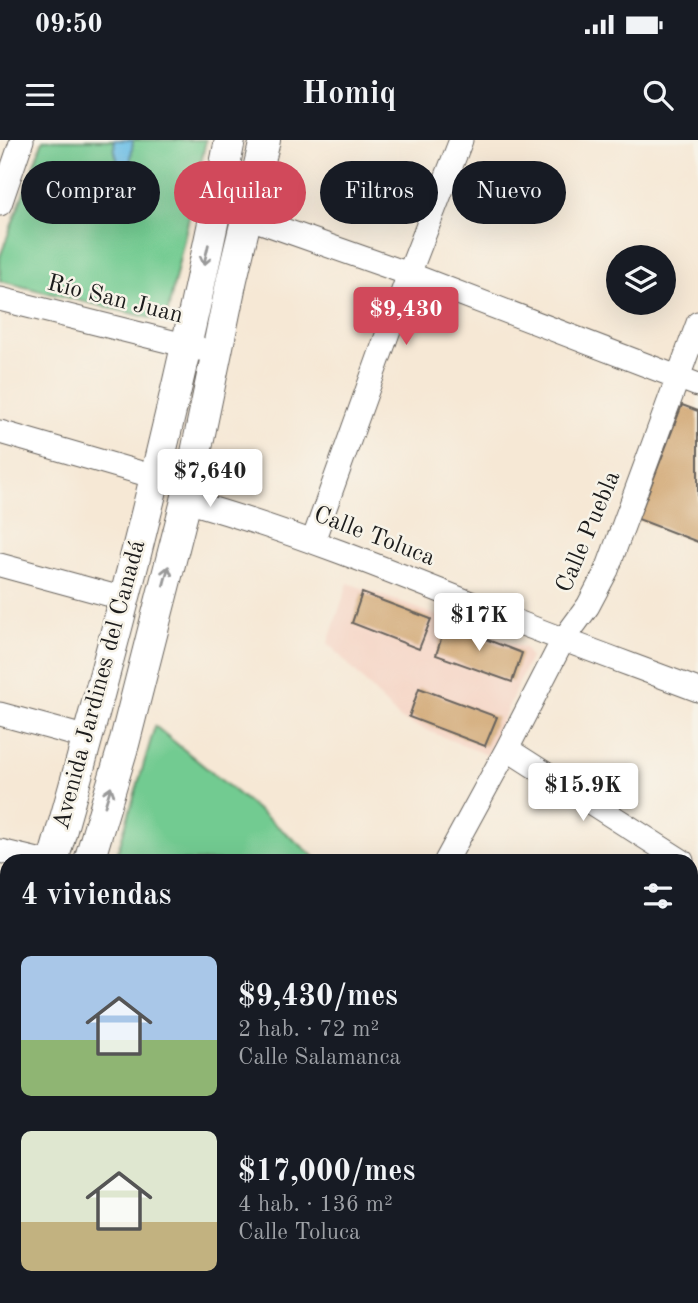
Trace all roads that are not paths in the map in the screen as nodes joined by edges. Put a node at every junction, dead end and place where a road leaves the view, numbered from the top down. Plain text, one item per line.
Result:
1 (22, 140) edge
2 (230, 140) edge
3 (265, 140) edge
4 (461, 140) edge
5 (260, 161) edge
6 (0, 204) edge
7 (245, 224) edge
8 (267, 224) edge
9 (409, 274) junction
10 (0, 299) edge
11 (698, 323) edge
12 (186, 345) junction
13 (217, 353) junction
14 (688, 381) edge
15 (0, 432) edge
16 (155, 477) junction
17 (186, 501) junction
18 (313, 541) junction
19 (0, 565) edge
20 (125, 599) junction
21 (563, 640) junction
22 (698, 690) edge
23 (0, 714) edge
24 (88, 738) junction
25 (507, 749) junction
26 (55, 854) edge
27 (91, 854) edge
28 (450, 854) edge
29 (671, 854) edge

1 - 6 street
2 -> 12 street, Avenida Jardines del Canadá
3 - 5 street, Avenida Jardines del Canadá
4 - 9 street
7 - 13 street, Avenida Jardines del Canadá
8 - 9 street
9 - 14 street
9 - 18 street
10 - 12 street, Río San Juan
11 - 14 street, Calle Puebla
12 - 13 street, Río San Juan
12 - 16 street, Avenida Jardines del Canadá
13 - 17 street, Avenida Jardines del Canadá
14 - 21 street, Calle Puebla
15 - 16 street
16 - 20 street, Avenida Jardines del Canadá
17 - 18 street, Calle Toluca
27 -> 17 street, Avenida Jardines del Canadá
18 - 21 street, Calle Toluca
19 - 20 street
20 - 24 street, Avenida Jardines del Canadá
21 - 22 street, Calle Toluca
21 - 25 street, Calle Puebla
23 - 24 street
24 - 26 street, Avenida Jardines del Canadá
25 - 28 street, Calle Puebla
25 - 29 street

